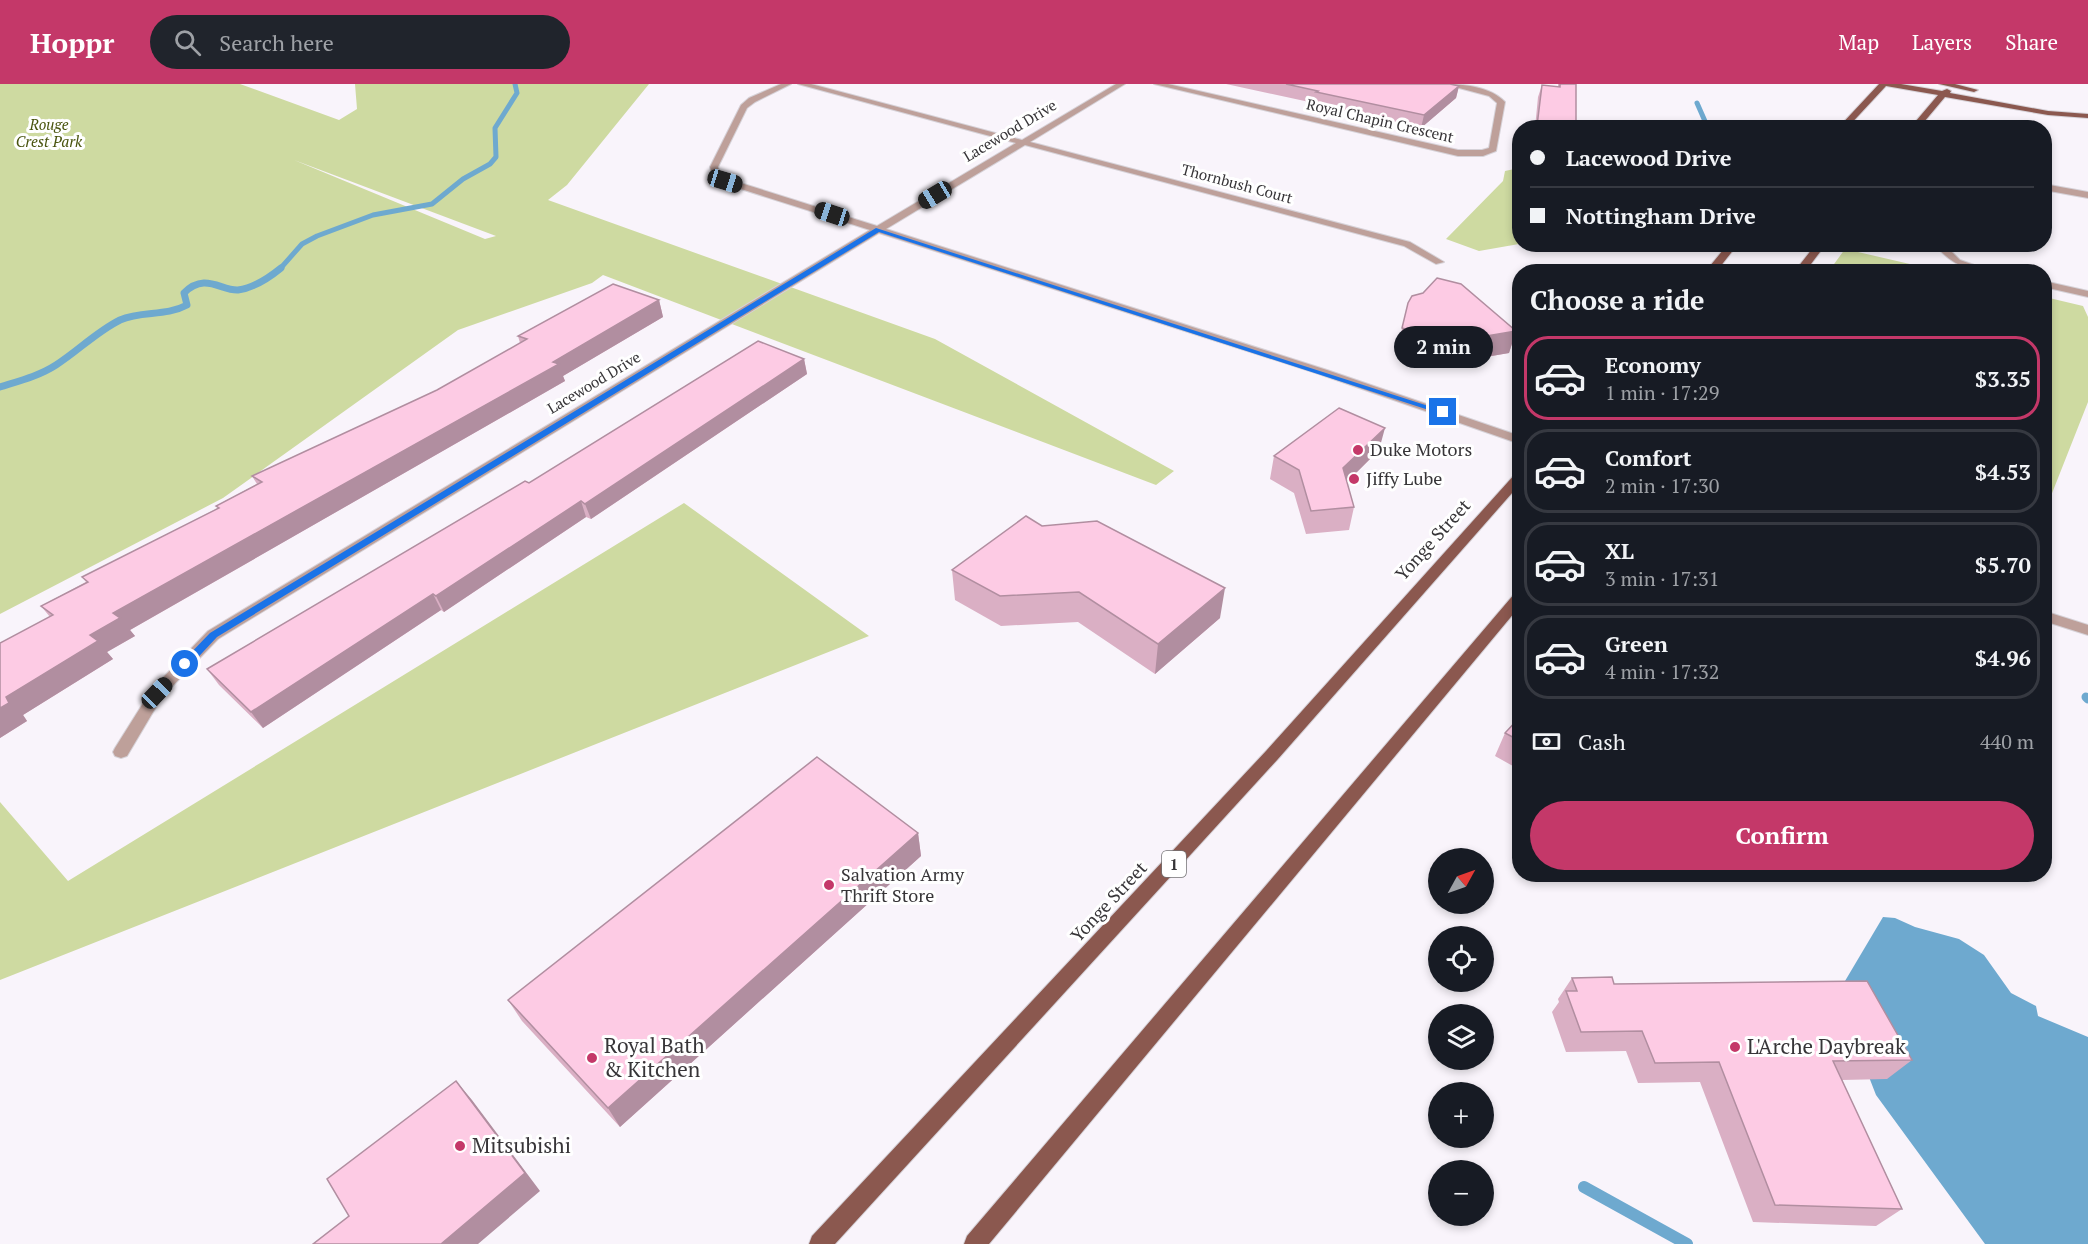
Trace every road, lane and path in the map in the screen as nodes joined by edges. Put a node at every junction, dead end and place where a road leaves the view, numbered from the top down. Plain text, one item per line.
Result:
1 (787, 84) edge
2 (802, 84) edge
3 (1121, 84) edge
4 (1158, 84) edge
5 (1448, 84) edge
6 (1883, 84) edge
7 (1888, 84) edge
8 (1949, 85) edge
9 (1979, 90) dead end
10 (1943, 95) junction
11 (2053, 104) dead end
12 (2085, 115) edge
13 (1849, 120) edge
14 (1920, 120) edge
15 (1024, 142) junction
16 (2052, 188) edge
17 (2088, 195) edge
18 (878, 230) junction
19 (1727, 252) edge
20 (1815, 252) edge
21 (1946, 252) edge
22 (1439, 262) dead end
23 (1717, 264) edge
24 (1806, 264) edge
25 (1963, 264) edge
26 (2052, 286) edge
27 (2088, 294) edge
28 (1512, 437) edge
29 (1512, 485) edge
30 (1512, 606) edge
31 (2052, 619) edge
32 (2088, 630) edge
33 (121, 752) dead end
34 (820, 1244) edge
35 (975, 1244) edge

1 - 18 street
2 - 15 street, Thornbush Court
3 - 15 street, Lacewood Drive
4 - 5 street, Royal Chapin Crescent
6 - 13 main road
7 - 10 main road
8 - 9 main road
8 - 10 main road
10 - 12 main road
10 - 14 main road
11 - 12 main road
15 - 18 street, Lacewood Drive
15 - 22 street, Thornbush Court
16 - 17 street
18 - 28 street
18 - 33 street, Lacewood Drive
19 - 23 main road
20 - 24 main road
21 - 25 street
26 - 27 street
29 - 34 main road, Yonge Street / 1
30 - 35 main road
31 - 32 street

